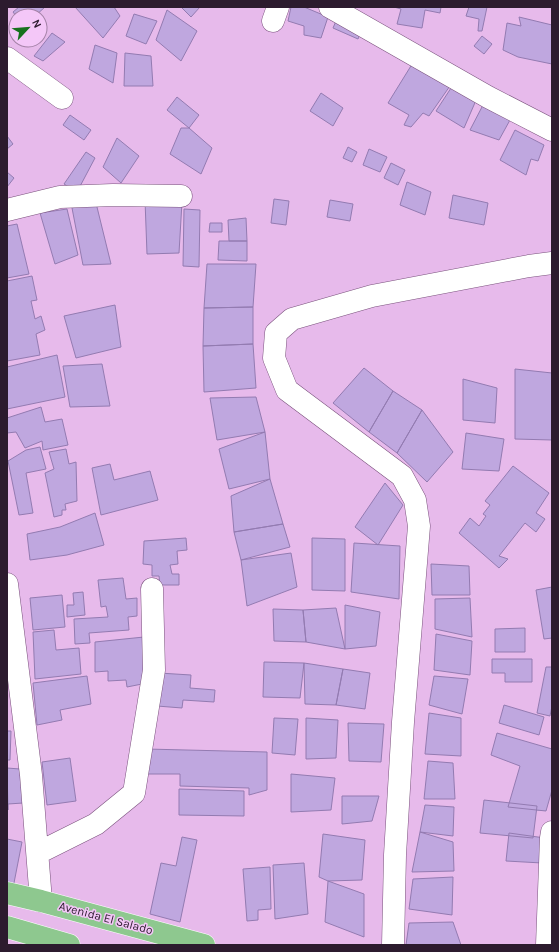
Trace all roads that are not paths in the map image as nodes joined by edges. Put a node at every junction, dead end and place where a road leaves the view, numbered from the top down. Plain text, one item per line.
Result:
1 (330, 7) edge
2 (7, 58) edge
3 (62, 98) dead end
4 (552, 130) edge
5 (181, 196) dead end
6 (7, 210) edge
7 (552, 263) edge
8 (7, 584) edge
9 (152, 589) dead end
10 (552, 832) edge
11 (38, 853) junction
12 (7, 893) edge
13 (41, 901) junction
14 (7, 927) edge
15 (64, 944) edge
16 (204, 945) edge
17 (393, 945) edge
18 (547, 945) edge

1 - 4 street
2 - 3 street
5 - 6 street
7 - 17 street
8 - 11 street
9 - 11 street
10 - 18 street
11 - 13 street
12 - 13 main road, Avenida El Salado
13 - 16 main road, Avenida El Salado
14 - 15 main road

